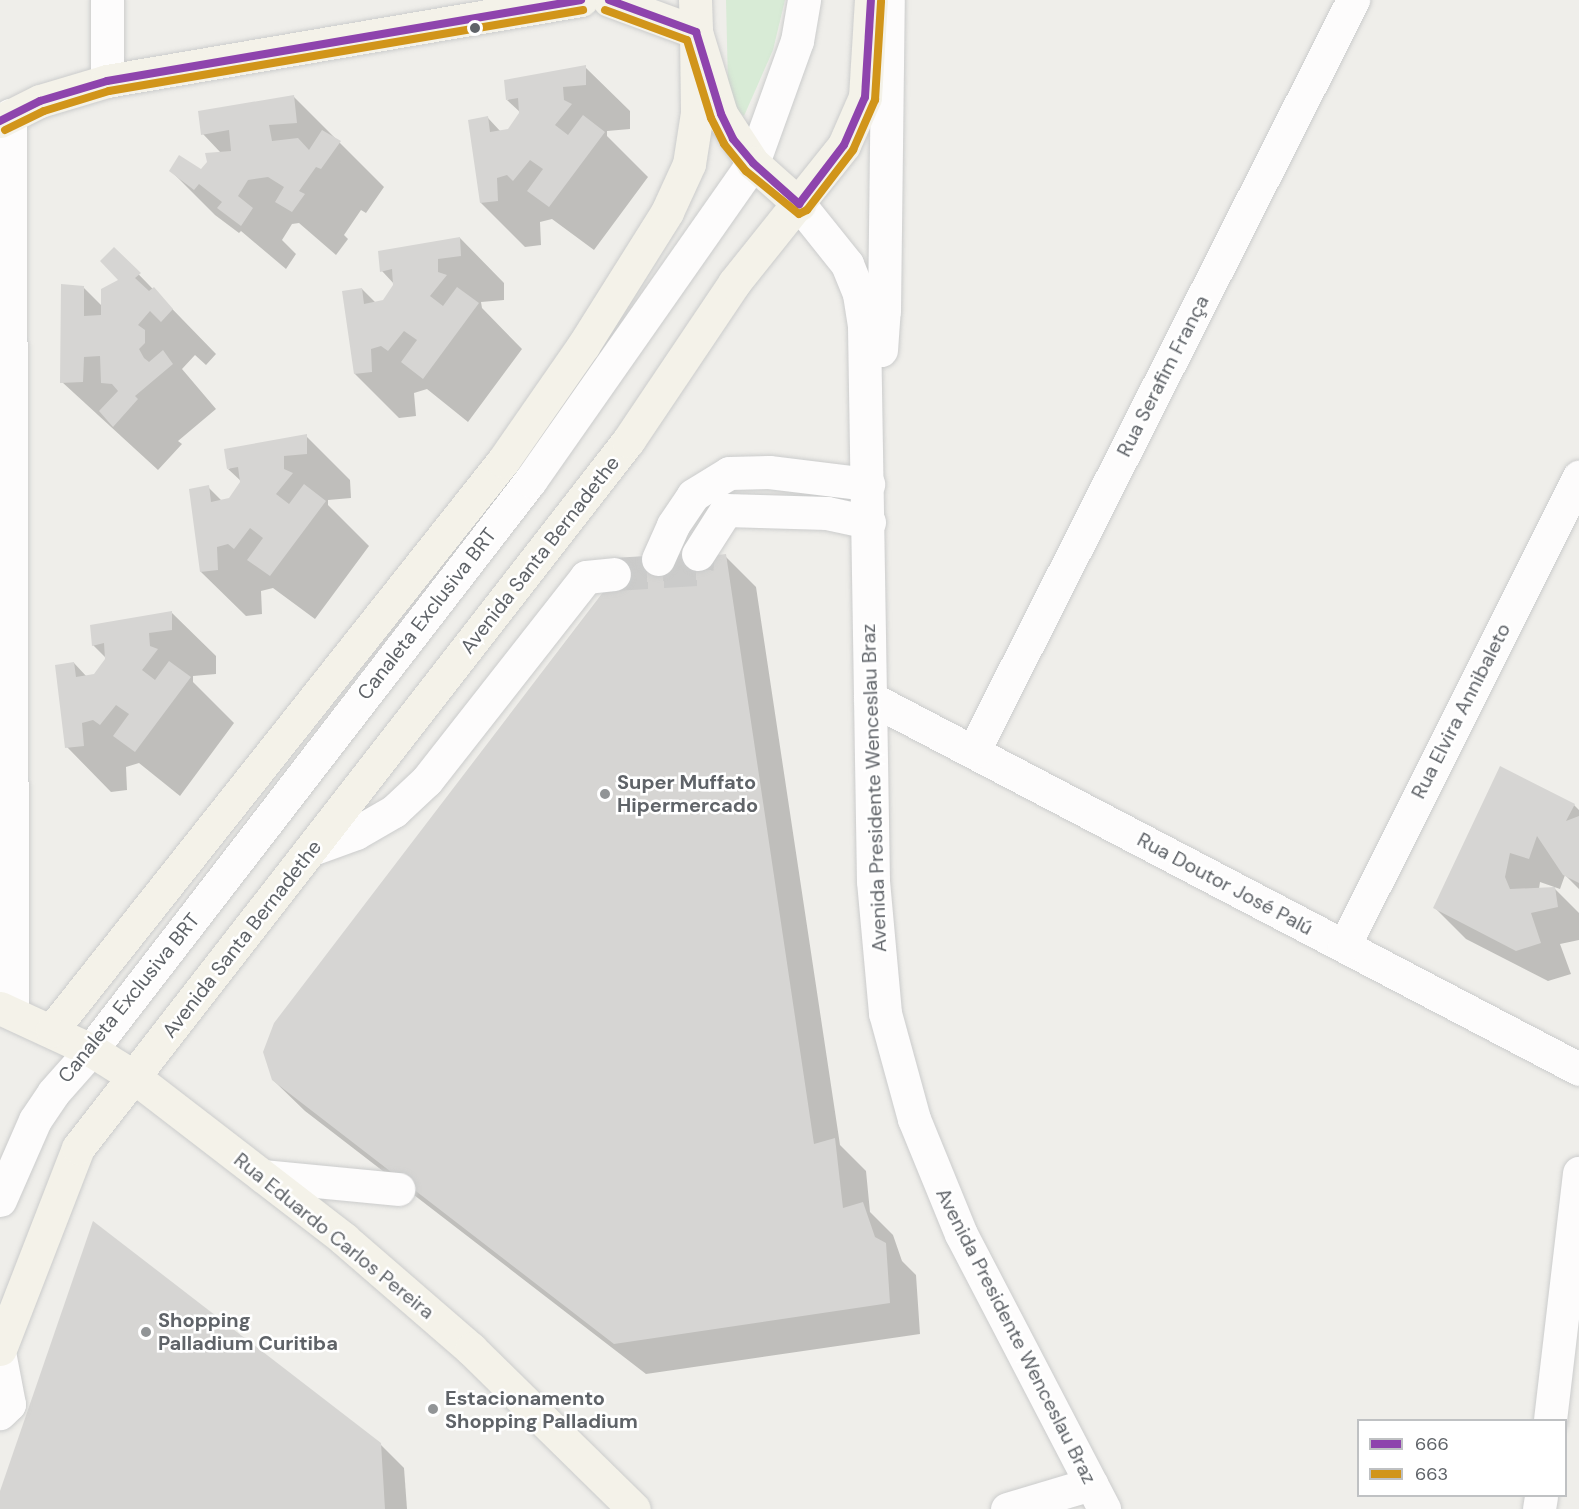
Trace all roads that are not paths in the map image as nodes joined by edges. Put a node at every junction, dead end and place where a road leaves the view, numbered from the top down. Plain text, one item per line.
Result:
1 (107, 0) edge
2 (580, 0) edge
3 (609, 0) edge
4 (695, 0) edge
5 (804, 0) edge
6 (871, 0) edge
7 (888, 0) edge
8 (1353, 0) edge
9 (696, 32) junction
10 (107, 81) junction
11 (5, 118) edge
12 (753, 163) junction
13 (799, 204) junction
14 (868, 450) junction
15 (1579, 477) edge
16 (868, 484) junction
17 (869, 522) junction
18 (698, 554) tunnel mouth
19 (658, 559) dead end
20 (614, 574) tunnel mouth
21 (870, 698) junction
22 (973, 752) junction
23 (312, 849) junction
24 (1344, 946) junction
25 (6, 1010) edge
26 (52, 1030) junction
27 (91, 1050) junction
28 (1579, 1069) edge
29 (134, 1077) junction
30 (1579, 1173) edge
31 (263, 1176) junction
32 (398, 1189) dead end
33 (0, 1200) edge
34 (0, 1348) edge
35 (0, 1357) edge
36 (0, 1413) edge
37 (1550, 1419) edge
38 (1097, 1496) edge
39 (634, 1509) edge
40 (1007, 1509) edge

1 - 10 street
2 - 10 main road
3 - 9 main road
4 - 9 main road, Avenida Presidente Wenceslau Braz
5 - 12 street, Canaleta Exclusiva BRT
6 - 13 main road, Avenida Santa Bernadethe
7 - 14 street, Avenida Presidente Wenceslau Braz
8 - 22 street, Rua Serafim França
9 - 12 main road, Avenida Presidente Wenceslau Braz
9 - 26 main road
10 - 11 main road
11 - 25 street
12 - 13 main road, Avenida Presidente Wenceslau Braz
12 - 27 street, Canaleta Exclusiva BRT
13 - 14 street, Avenida Presidente Wenceslau Braz
13 - 23 main road, Avenida Santa Bernadethe
14 - 16 street, Avenida Presidente Wenceslau Braz
15 - 24 street, Rua Elvira Annibaleto
16 - 17 street, Avenida Presidente Wenceslau Braz
16 - 19 street
17 - 18 street
17 - 21 street, Avenida Presidente Wenceslau Braz
20 - 23 street
21 - 22 street, Rua Doutor José Palú
21 - 38 street, Avenida Presidente Wenceslau Braz
22 - 24 street, Rua Doutor José Palú
23 - 29 main road, Avenida Santa Bernadethe
24 - 28 street, Rua Doutor José Palú
25 - 26 main road, Rua Eduardo Carlos Pereira
26 - 27 main road, Rua Eduardo Carlos Pereira
27 - 29 main road, Rua Eduardo Carlos Pereira
27 - 33 street, Canaleta Exclusiva BRT
29 - 31 main road, Rua Eduardo Carlos Pereira
29 - 34 main road, Avenida Santa Bernadethe
30 - 37 street
31 - 32 street
31 - 39 main road, Rua Eduardo Carlos Pereira
35 - 36 street
38 - 40 street

